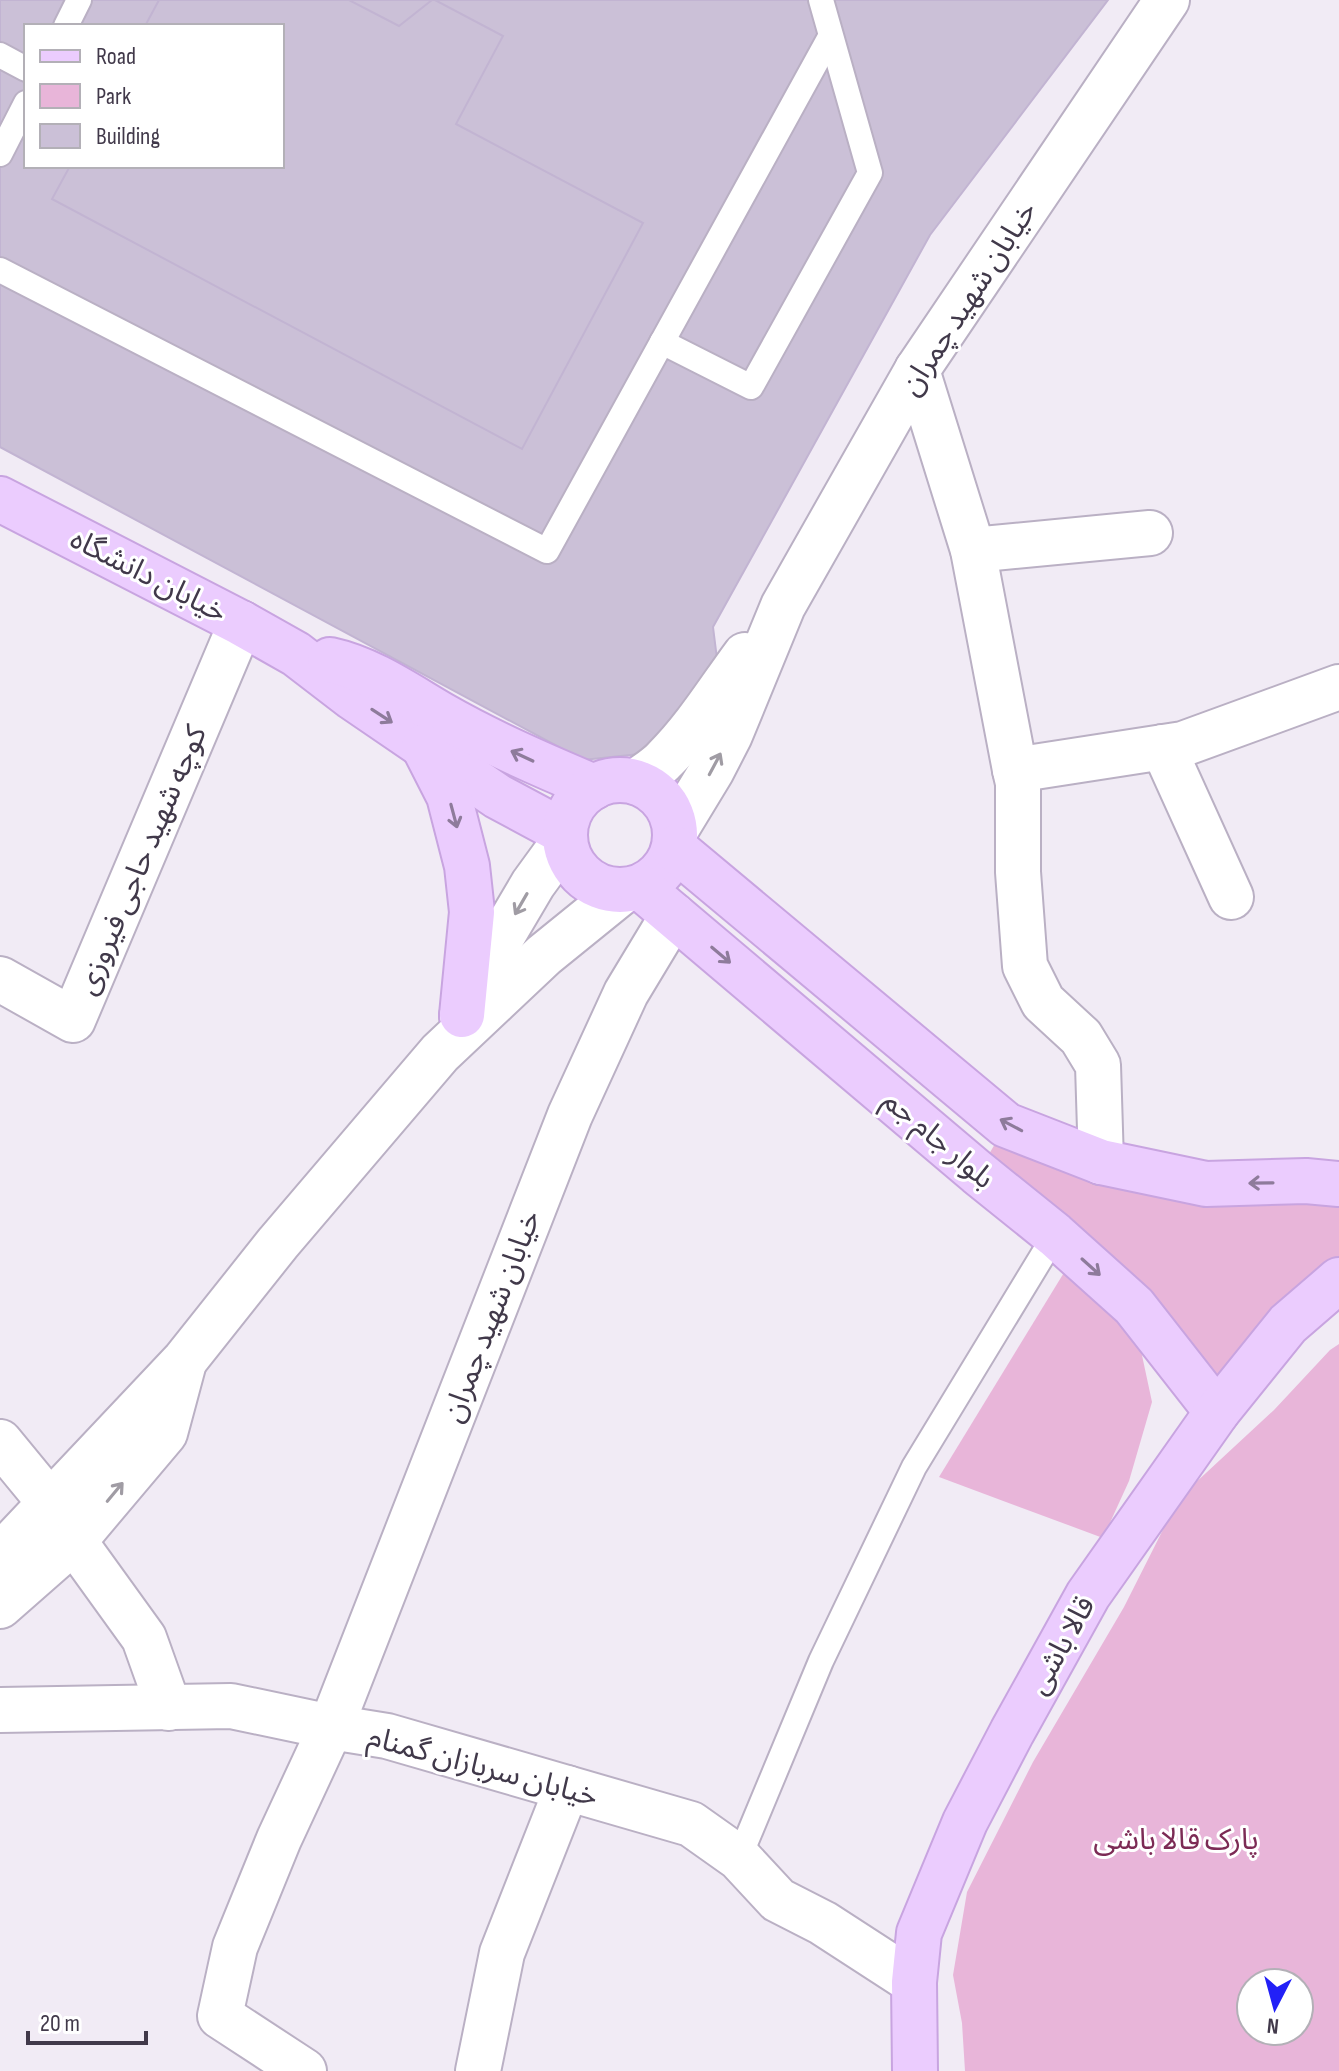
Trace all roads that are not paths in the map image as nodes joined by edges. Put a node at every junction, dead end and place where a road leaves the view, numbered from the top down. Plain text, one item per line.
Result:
1 (79, 0) edge
2 (821, 0) edge
3 (1167, 0) edge
4 (67, 24) edge
5 (830, 37) junction
6 (0, 55) edge
7 (24, 68) edge
8 (24, 107) edge
9 (0, 154) edge
10 (0, 270) edge
11 (662, 342) junction
12 (917, 370) junction
13 (0, 499) edge
14 (1150, 533) dead end
15 (973, 550) junction
16 (783, 606) junction
17 (241, 623) junction
18 (296, 654) junction
19 (1339, 687) edge
20 (423, 744) junction
21 (1163, 747) junction
22 (1015, 770) junction
23 (615, 784) junction
24 (565, 836) junction
25 (674, 840) junction
26 (631, 889) junction
27 (1231, 897) dead end
28 (673, 915) junction
29 (0, 979) edge
30 (462, 1015) junction
31 (440, 1053) junction
32 (1101, 1162) junction
33 (1339, 1184) edge
34 (1055, 1235) junction
35 (1339, 1280) edge
36 (185, 1360) junction
37 (1217, 1412) junction
38 (0, 1442) edge
39 (51, 1504) junction
40 (74, 1541) junction
41 (0, 1556) edge
42 (0, 1606) edge
43 (169, 1708) junction
44 (0, 1710) edge
45 (331, 1727) junction
46 (567, 1788) junction
47 (739, 1858) junction
48 (914, 1982) junction
49 (304, 2071) edge
50 (478, 2071) edge
51 (915, 2071) edge

1 - 4 lane
2 - 5 lane
3 - 12 street, خیابان شهید چمران
5 - 11 lane
5 - 11 lane
6 - 7 lane
8 - 9 lane
10 - 11 lane
12 - 15 street
12 - 16 street, خیابان شهید چمران
13 - 17 main road, خیابان دانشگاه
14 - 15 street
15 - 22 street
16 - 23 street, خیابان شهید چمران
25 -> 16 street, خیابان شهید چمران
17 - 18 main road, خیابان دانشگاه
17 - 29 street, کوچه شهید حاجی فیروزی
18 -> 20 main road, خیابان دانشگاه
23 -> 18 main road, خیابان دانشگاه
19 - 21 street
20 - 24 main road, خیابان دانشگاه
20 -> 30 main road
21 - 22 street
21 - 27 street
22 - 32 street
23 - 24 main road
23 - 25 main road
24 - 26 main road
24 -> 30 street
25 - 26 main road
32 -> 25 main road, بلوار جام جم
26 - 28 main road, بلوار جام جم
26 - 31 street
28 -> 34 main road, بلوار جام جم
28 - 45 street, خیابان شهید چمران
30 - 31 street
31 - 36 street
33 -> 32 main road, بلوار جام جم
34 -> 37 main road, بلوار جام جم
34 - 47 lane
35 - 37 main road, قالا باشی
36 - 39 street
40 -> 36 street
37 - 48 main road, قالا باشی
38 - 39 street
39 - 41 street
40 - 42 street
40 - 43 street
43 - 44 street, خیابان سربازان گمنام
43 - 45 street, خیابان سربازان گمنام
45 - 46 street, خیابان سربازان گمنام
45 - 49 street, خیابان شهید چمران
46 - 47 street, خیابان سربازان گمنام
46 - 50 street
47 - 48 street, خیابان سربازان گمنام
48 - 51 main road, قالا باشی

